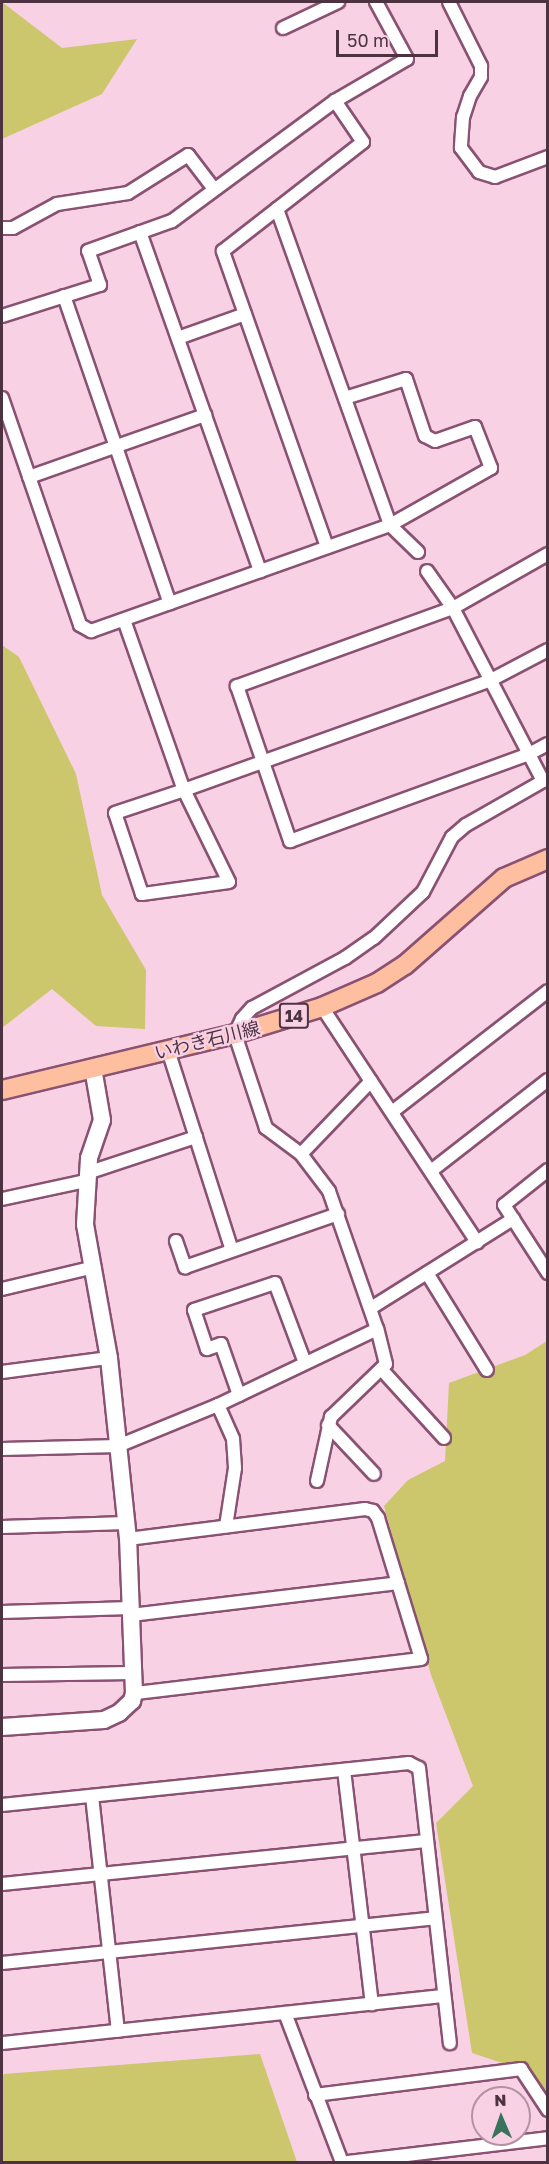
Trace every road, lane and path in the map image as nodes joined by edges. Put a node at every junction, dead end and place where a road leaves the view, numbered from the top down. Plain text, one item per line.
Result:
1 (338, 2) edge
2 (376, 2) edge
3 (449, 2) edge
4 (283, 28) dead end
5 (335, 101) junction
6 (548, 157) edge
7 (214, 189) junction
8 (277, 209) junction
9 (2, 228) edge
10 (140, 232) junction
11 (64, 296) junction
12 (245, 314) junction
13 (2, 316) edge
14 (178, 338) junction
15 (2, 398) edge
16 (345, 398) junction
17 (205, 415) junction
18 (116, 447) junction
19 (29, 477) junction
20 (390, 525) junction
21 (327, 547) junction
22 (418, 552) dead end
23 (548, 554) edge
24 (260, 571) junction
25 (426, 571) dead end
26 (170, 603) junction
27 (453, 608) junction
28 (124, 620) junction
29 (548, 650) edge
30 (491, 680) junction
31 (548, 744) edge
32 (529, 754) junction
33 (263, 761) junction
34 (184, 790) junction
35 (548, 859) edge
36 (548, 992) edge
37 (322, 1007) junction
38 (235, 1034) junction
39 (168, 1050) junction
40 (93, 1068) junction
41 (548, 1080) edge
42 (371, 1081) junction
43 (2, 1090) edge
44 (392, 1112) junction
45 (196, 1137) junction
46 (301, 1154) junction
47 (548, 1170) edge
48 (430, 1171) junction
49 (87, 1177) junction
50 (2, 1199) edge
51 (338, 1214) junction
52 (513, 1219) junction
53 (176, 1240) dead end
54 (477, 1242) junction
55 (232, 1250) junction
56 (94, 1267) junction
57 (427, 1273) junction
58 (548, 1273) edge
59 (2, 1289) edge
60 (371, 1308) junction
61 (377, 1329) junction
62 (109, 1358) junction
63 (305, 1363) junction
64 (382, 1370) junction
65 (487, 1370) dead end
66 (2, 1372) edge
67 (239, 1395) junction
68 (218, 1405) junction
69 (328, 1425) junction
70 (444, 1438) dead end
71 (118, 1446) junction
72 (2, 1449) edge
73 (374, 1474) dead end
74 (317, 1480) dead end
75 (226, 1526) junction
76 (2, 1527) edge
77 (127, 1531) junction
78 (398, 1583) junction
79 (2, 1612) edge
80 (131, 1612) junction
81 (132, 1673) junction
82 (2, 1676) edge
83 (134, 1693) junction
84 (2, 1727) edge
85 (344, 1770) junction
86 (92, 1796) junction
87 (2, 1805) edge
88 (426, 1841) junction
89 (353, 1848) junction
90 (100, 1874) junction
91 (2, 1884) edge
92 (435, 1918) junction
93 (363, 1925) junction
94 (109, 1952) junction
95 (2, 1963) edge
96 (444, 1996) junction
97 (372, 2004) junction
98 (285, 2013) junction
99 (118, 2031) junction
100 (2, 2043) edge
101 (450, 2043) dead end
102 (315, 2096) junction
103 (548, 2109) edge
104 (548, 2138) edge
105 (342, 2163) edge
106 (348, 2163) edge

1 - 4 street
2 - 5 street
3 - 6 street
5 - 7 street
5 - 8 street
7 - 9 street
7 - 10 street
8 - 12 street
8 - 16 street
10 - 11 street
10 - 14 street
11 - 13 street
11 - 18 street
12 - 14 street
12 - 21 street
14 - 17 street
15 - 19 street
16 - 20 street
16 - 20 street
17 - 18 street
17 - 24 street
18 - 19 street
18 - 26 street
19 - 28 street
20 - 21 street
20 - 22 street
21 - 24 street
23 - 27 street
24 - 26 street
25 - 27 street
26 - 28 street
27 - 30 street
27 - 33 street
28 - 34 street
29 - 30 street
30 - 32 street
30 - 33 street
31 - 32 street
32 - 33 street
32 - 38 street
33 - 34 street
34 - 34 street
35 - 37 main road, いわき石川線 / 14
36 - 44 street
37 - 38 main road, いわき石川線 / 14
37 - 42 street
38 - 39 main road, いわき石川線 / 14
38 - 46 street
39 - 40 main road, いわき石川線 / 14
39 - 45 street
40 - 43 main road, いわき石川線 / 14
40 - 49 street
41 - 48 street
42 - 44 street
42 - 46 street
44 - 48 street
45 - 49 street
45 - 55 street
46 - 51 street
47 - 52 street
48 - 54 street
49 - 50 street
49 - 56 street
51 - 55 street
51 - 60 street
52 - 54 street
52 - 58 street
53 - 55 street
54 - 57 street
56 - 59 street
56 - 62 street
57 - 60 street
57 - 65 street
60 - 61 street
61 - 63 street
61 - 64 street
62 - 66 street
62 - 71 street
63 - 67 street
63 - 67 street
64 - 69 street
64 - 70 street
67 - 68 street
68 - 71 street
68 - 75 street
69 - 73 street
69 - 74 street
71 - 72 street
71 - 77 street
75 - 77 street
75 - 78 street
76 - 77 street
77 - 80 street
78 - 80 street
78 - 83 street
79 - 80 street
80 - 81 street
81 - 82 street
81 - 83 street
83 - 84 street
85 - 86 street
85 - 88 street
85 - 89 street
86 - 87 street
86 - 90 street
88 - 89 street
88 - 92 street
89 - 90 street
89 - 93 street
90 - 91 street
90 - 94 street
92 - 93 street
92 - 96 street
93 - 94 street
93 - 97 street
94 - 95 street
94 - 99 street
96 - 97 street
96 - 101 street
97 - 98 street
98 - 99 street
98 - 102 street
99 - 100 street
102 - 103 street
102 - 105 street
104 - 106 street

